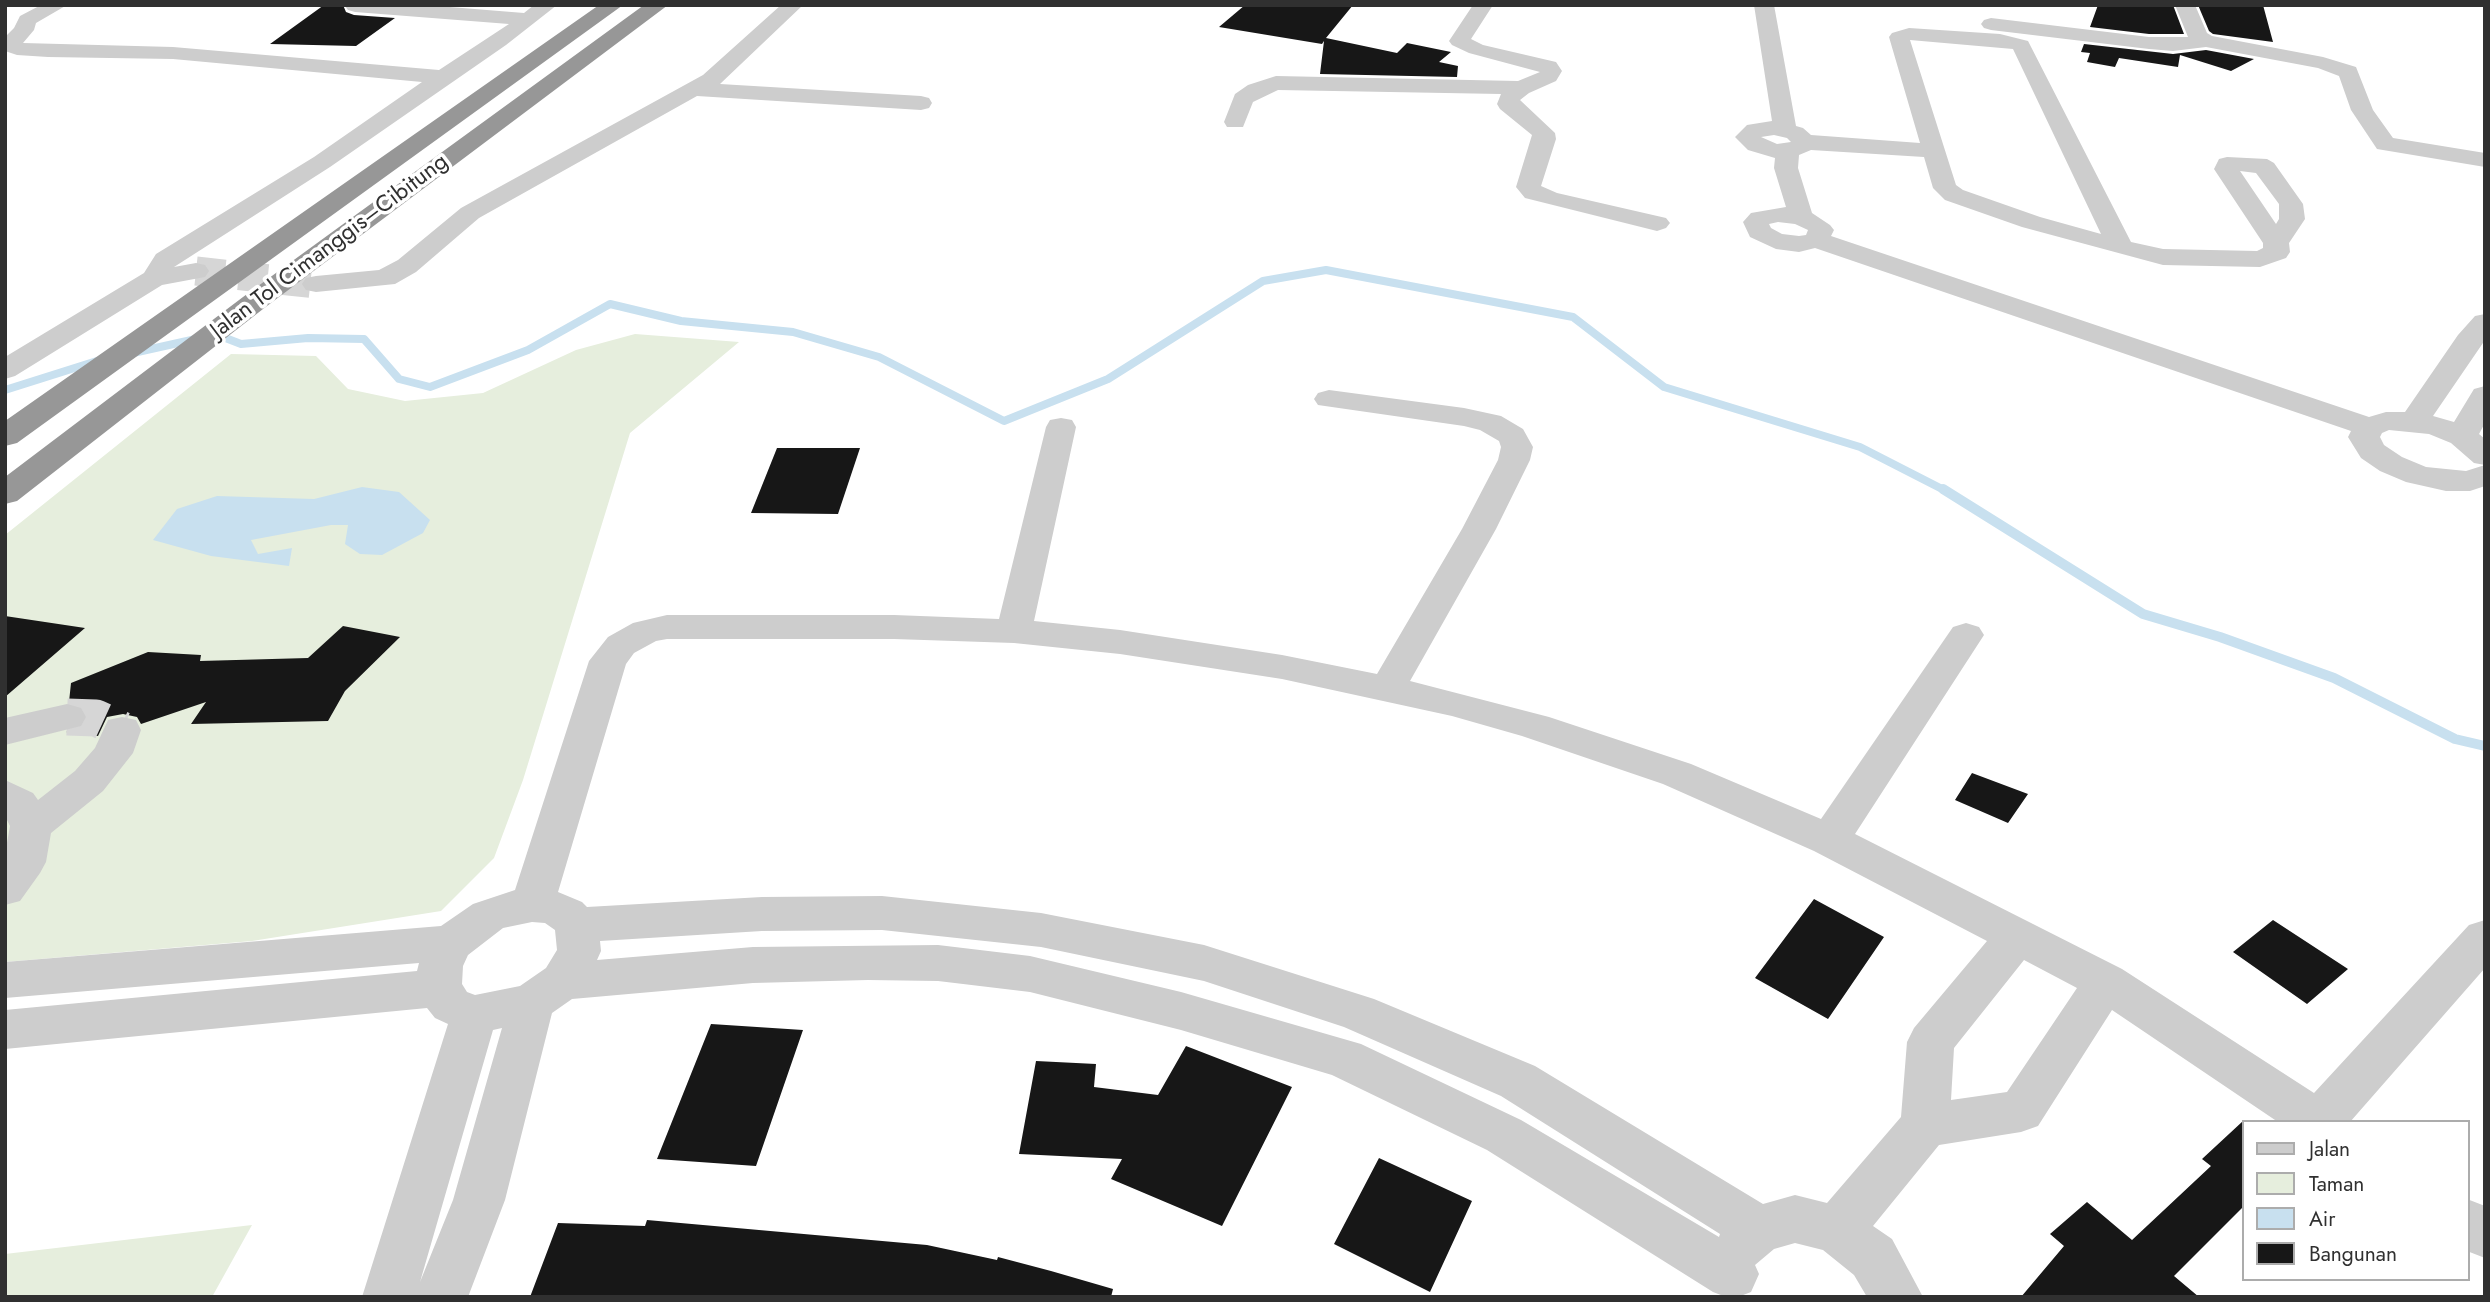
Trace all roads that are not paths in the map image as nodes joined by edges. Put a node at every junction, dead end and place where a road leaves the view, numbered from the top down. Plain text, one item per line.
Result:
1 (57, 5) edge
2 (547, 5) edge
3 (613, 5) edge
4 (658, 5) edge
5 (793, 5) edge
6 (1483, 5) edge
7 (1763, 5) edge
8 (2185, 5) edge
9 (355, 6) edge
10 (1914, 15) dead end
11 (528, 19) junction
12 (2206, 41) junction
13 (1755, 71) dead end
14 (443, 77) junction
15 (1521, 88) junction
16 (697, 89) junction
17 (921, 103) dead end
18 (1234, 122) dead end
19 (1781, 140) junction
20 (1934, 151) junction
21 (2485, 160) edge
22 (1657, 223) dead end
23 (1809, 228) junction
24 (2276, 243) dead end
25 (2120, 247) junction
26 (196, 271) tunnel mouth
27 (154, 278) junction
28 (316, 284) tunnel mouth
29 (2485, 322) edge
30 (5, 370) edge
31 (2485, 395) edge
32 (1329, 399) dead end
33 (2414, 422) junction
34 (1060, 427) dead end
35 (2369, 427) junction
36 (8, 433) edge
37 (2473, 446) edge
38 (2485, 475) edge
39 (5, 494) edge
40 (1014, 631) junction
41 (1966, 635) dead end
42 (1387, 689) junction
43 (67, 717) tunnel mouth
44 (122, 730) dead end
45 (5, 732) edge
46 (5, 795) edge
47 (32, 826) junction
48 (1829, 840) junction
49 (5, 889) edge
50 (533, 905) junction
51 (577, 925) junction
52 (2017, 937) junction
53 (2485, 937) edge
54 (452, 943) junction
55 (5, 979) edge
56 (2106, 982) junction
57 (547, 992) junction
58 (457, 1001) junction
59 (5, 1030) edge
60 (2316, 1120) edge
61 (2321, 1120) edge
62 (1925, 1125) junction
63 (2469, 1224) edge
64 (1758, 1229) junction
65 (1837, 1230) junction
66 (2485, 1234) edge
67 (1735, 1285) edge
68 (1895, 1296) edge
69 (389, 1297) edge
70 (441, 1297) edge

1 - 14 street
2 - 11 street
3 - 36 highway, Jalan Tol Cimanggis–Cibitung
4 - 39 highway, Jalan Tol Cimanggis–Cibitung
5 - 16 street
6 - 15 street
7 - 19 street
8 - 12 street
9 - 11 street
10 - 12 street
11 - 14 street
12 - 21 street
13 - 19 street
14 - 27 street
15 - 18 street
15 - 22 street
16 - 17 street
16 - 28 street
19 - 20 street
19 - 23 street
19 - 23 street
20 - 25 street
20 - 25 street
23 - 35 street
24 - 25 street
26 - 27 street
27 - 30 street
29 - 33 street
31 - 37 street
32 - 42 street
33 - 35 street
33 - 37 street
34 - 40 street
35 - 38 street
40 - 42 street
40 - 50 street
41 - 48 street
42 - 48 street
43 - 45 street
44 - 47 street
46 - 47 street
47 - 49 street
48 - 52 street
50 - 51 street
50 - 54 street
51 - 57 street
51 - 64 street
52 - 56 street
52 - 62 street
53 - 61 street
54 - 55 street
54 - 58 street
56 - 60 street
56 - 62 street
57 - 58 street
57 - 67 street
57 - 70 street
58 - 59 street
58 - 69 street
62 - 65 street
63 - 66 street
64 - 65 street
64 - 67 street
65 - 68 street

